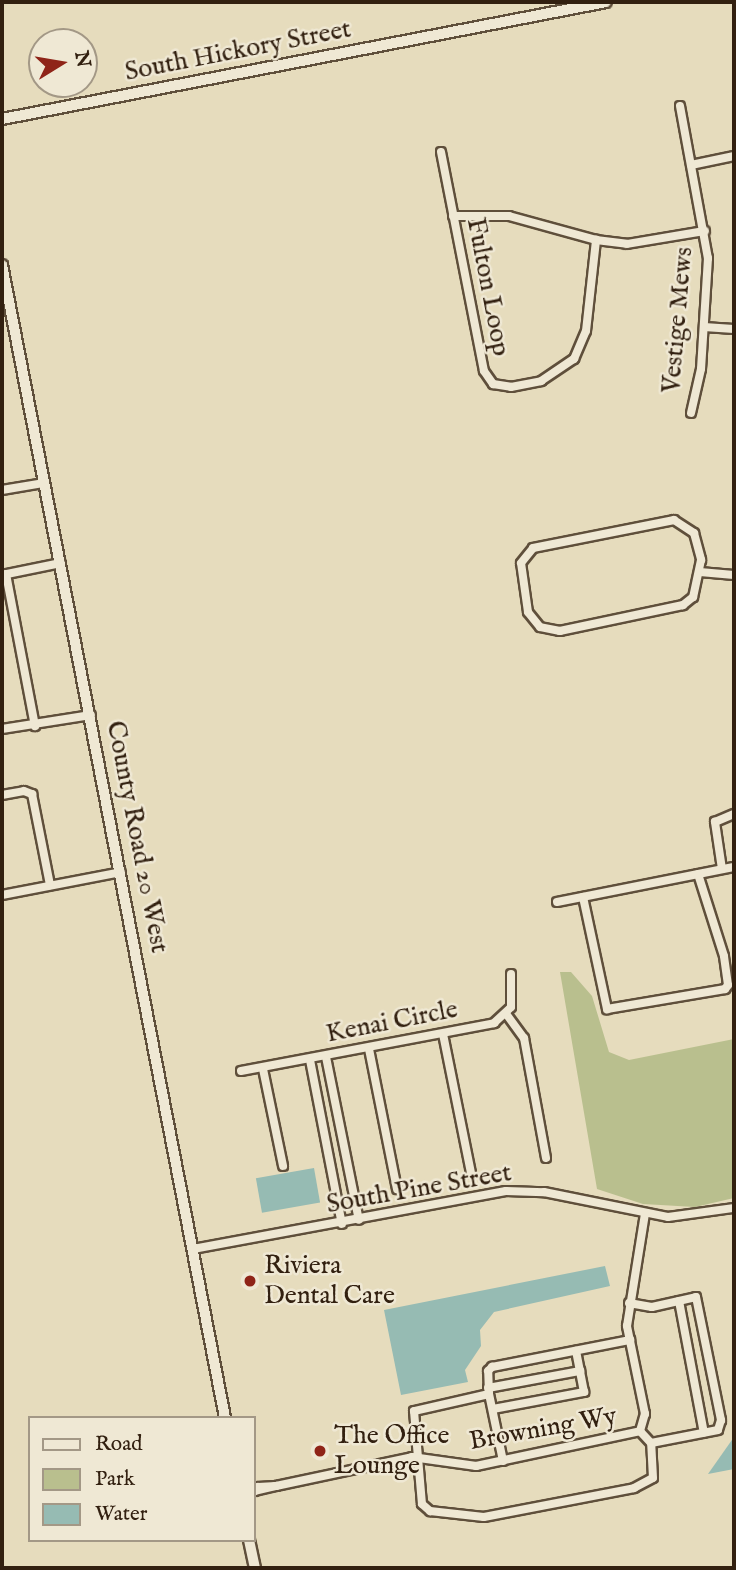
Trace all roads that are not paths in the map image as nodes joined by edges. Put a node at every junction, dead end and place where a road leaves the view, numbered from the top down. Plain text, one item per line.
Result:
1 (606, 2) edge
2 (568, 6) edge
3 (680, 106) dead end
4 (2, 120) edge
5 (441, 152) dead end
6 (734, 156) edge
7 (691, 165) junction
8 (453, 216) junction
9 (705, 231) junction
10 (596, 240) junction
11 (2, 265) edge
12 (704, 327) junction
13 (734, 329) edge
14 (691, 413) dead end
15 (44, 483) junction
16 (2, 490) edge
17 (61, 564) junction
18 (700, 572) junction
19 (4, 574) edge
20 (734, 575) edge
21 (91, 715) junction
22 (35, 726) junction
23 (2, 729) edge
24 (2, 795) edge
25 (734, 814) edge
26 (734, 867) edge
27 (722, 869) junction
28 (121, 872) junction
29 (698, 874) junction
30 (50, 885) junction
31 (2, 895) edge
32 (583, 897) junction
33 (557, 902) dead end
34 (511, 974) dead end
35 (507, 1015) junction
36 (443, 1034) junction
37 (369, 1049) junction
38 (326, 1057) junction
39 (310, 1060) junction
40 (263, 1069) junction
41 (241, 1071) dead end
42 (342, 1137) junction
43 (326, 1140) junction
44 (546, 1158) dead end
45 (283, 1166) dead end
46 (471, 1173) dead end
47 (397, 1189) dead end
48 (734, 1208) edge
49 (645, 1214) junction
50 (359, 1220) junction
51 (342, 1224) junction
52 (193, 1249) junction
53 (679, 1301) junction
54 (629, 1303) junction
55 (630, 1340) junction
56 (576, 1351) junction
57 (580, 1371) junction
58 (489, 1391) junction
59 (493, 1409) junction
60 (225, 1416) edge
61 (640, 1431) junction
62 (704, 1433) junction
63 (651, 1443) junction
64 (421, 1458) junction
65 (503, 1461) junction
66 (256, 1491) edge
67 (249, 1542) edge
68 (255, 1568) edge

1 - 2 street, South Hickory Street
2 - 4 street, South Hickory Street
3 - 7 street, Vestige Mews
5 - 8 street, Fulton Loop
6 - 7 street
7 - 9 street, Vestige Mews
8 - 10 street
8 - 10 street, Fulton Loop
9 - 10 street
9 - 12 street, Vestige Mews
11 - 15 street, County Road 20 West
12 - 13 street
12 - 14 street, Vestige Mews
15 - 16 street
15 - 17 street, County Road 20 West
17 - 19 street
17 - 21 street, County Road 20 West
18 - 18 street
18 - 20 street
19 - 22 street
21 - 22 street
21 - 28 street, County Road 20 West
22 - 23 street
24 - 30 street
25 - 27 street
26 - 27 street
27 - 29 street
28 - 30 street
28 - 52 street, County Road 20 West
29 - 32 street
29 - 32 street
30 - 31 street
32 - 33 street
34 - 35 street
35 - 36 street, Kenai Circle
35 - 44 street
36 - 37 street, Kenai Circle
36 - 46 street
37 - 38 street, Kenai Circle
37 - 47 street
38 - 39 street, Kenai Circle
38 - 42 street
39 - 40 street, Kenai Circle
39 - 43 street
40 - 41 street, Kenai Circle
40 - 45 street
42 - 43 street
42 - 50 street
43 - 51 street
48 - 49 street, South Pine Street
49 - 50 street, South Pine Street
49 - 54 street, Browning Wy
50 - 51 street, South Pine Street
51 - 52 street, South Pine Street
52 - 60 street, County Road 20 West
53 - 54 street
53 - 62 street
53 - 62 street
54 - 55 street, Browning Wy
55 - 56 street
55 - 61 street, Browning Wy
56 - 57 street
56 - 58 street
57 - 58 street
57 - 59 street
58 - 59 street
58 - 64 street
59 - 65 street
61 - 63 street
61 - 65 street, Browning Wy
62 - 63 street
63 - 64 street
64 - 65 street, Browning Wy
64 - 66 street, Browning Wy
67 - 68 street

